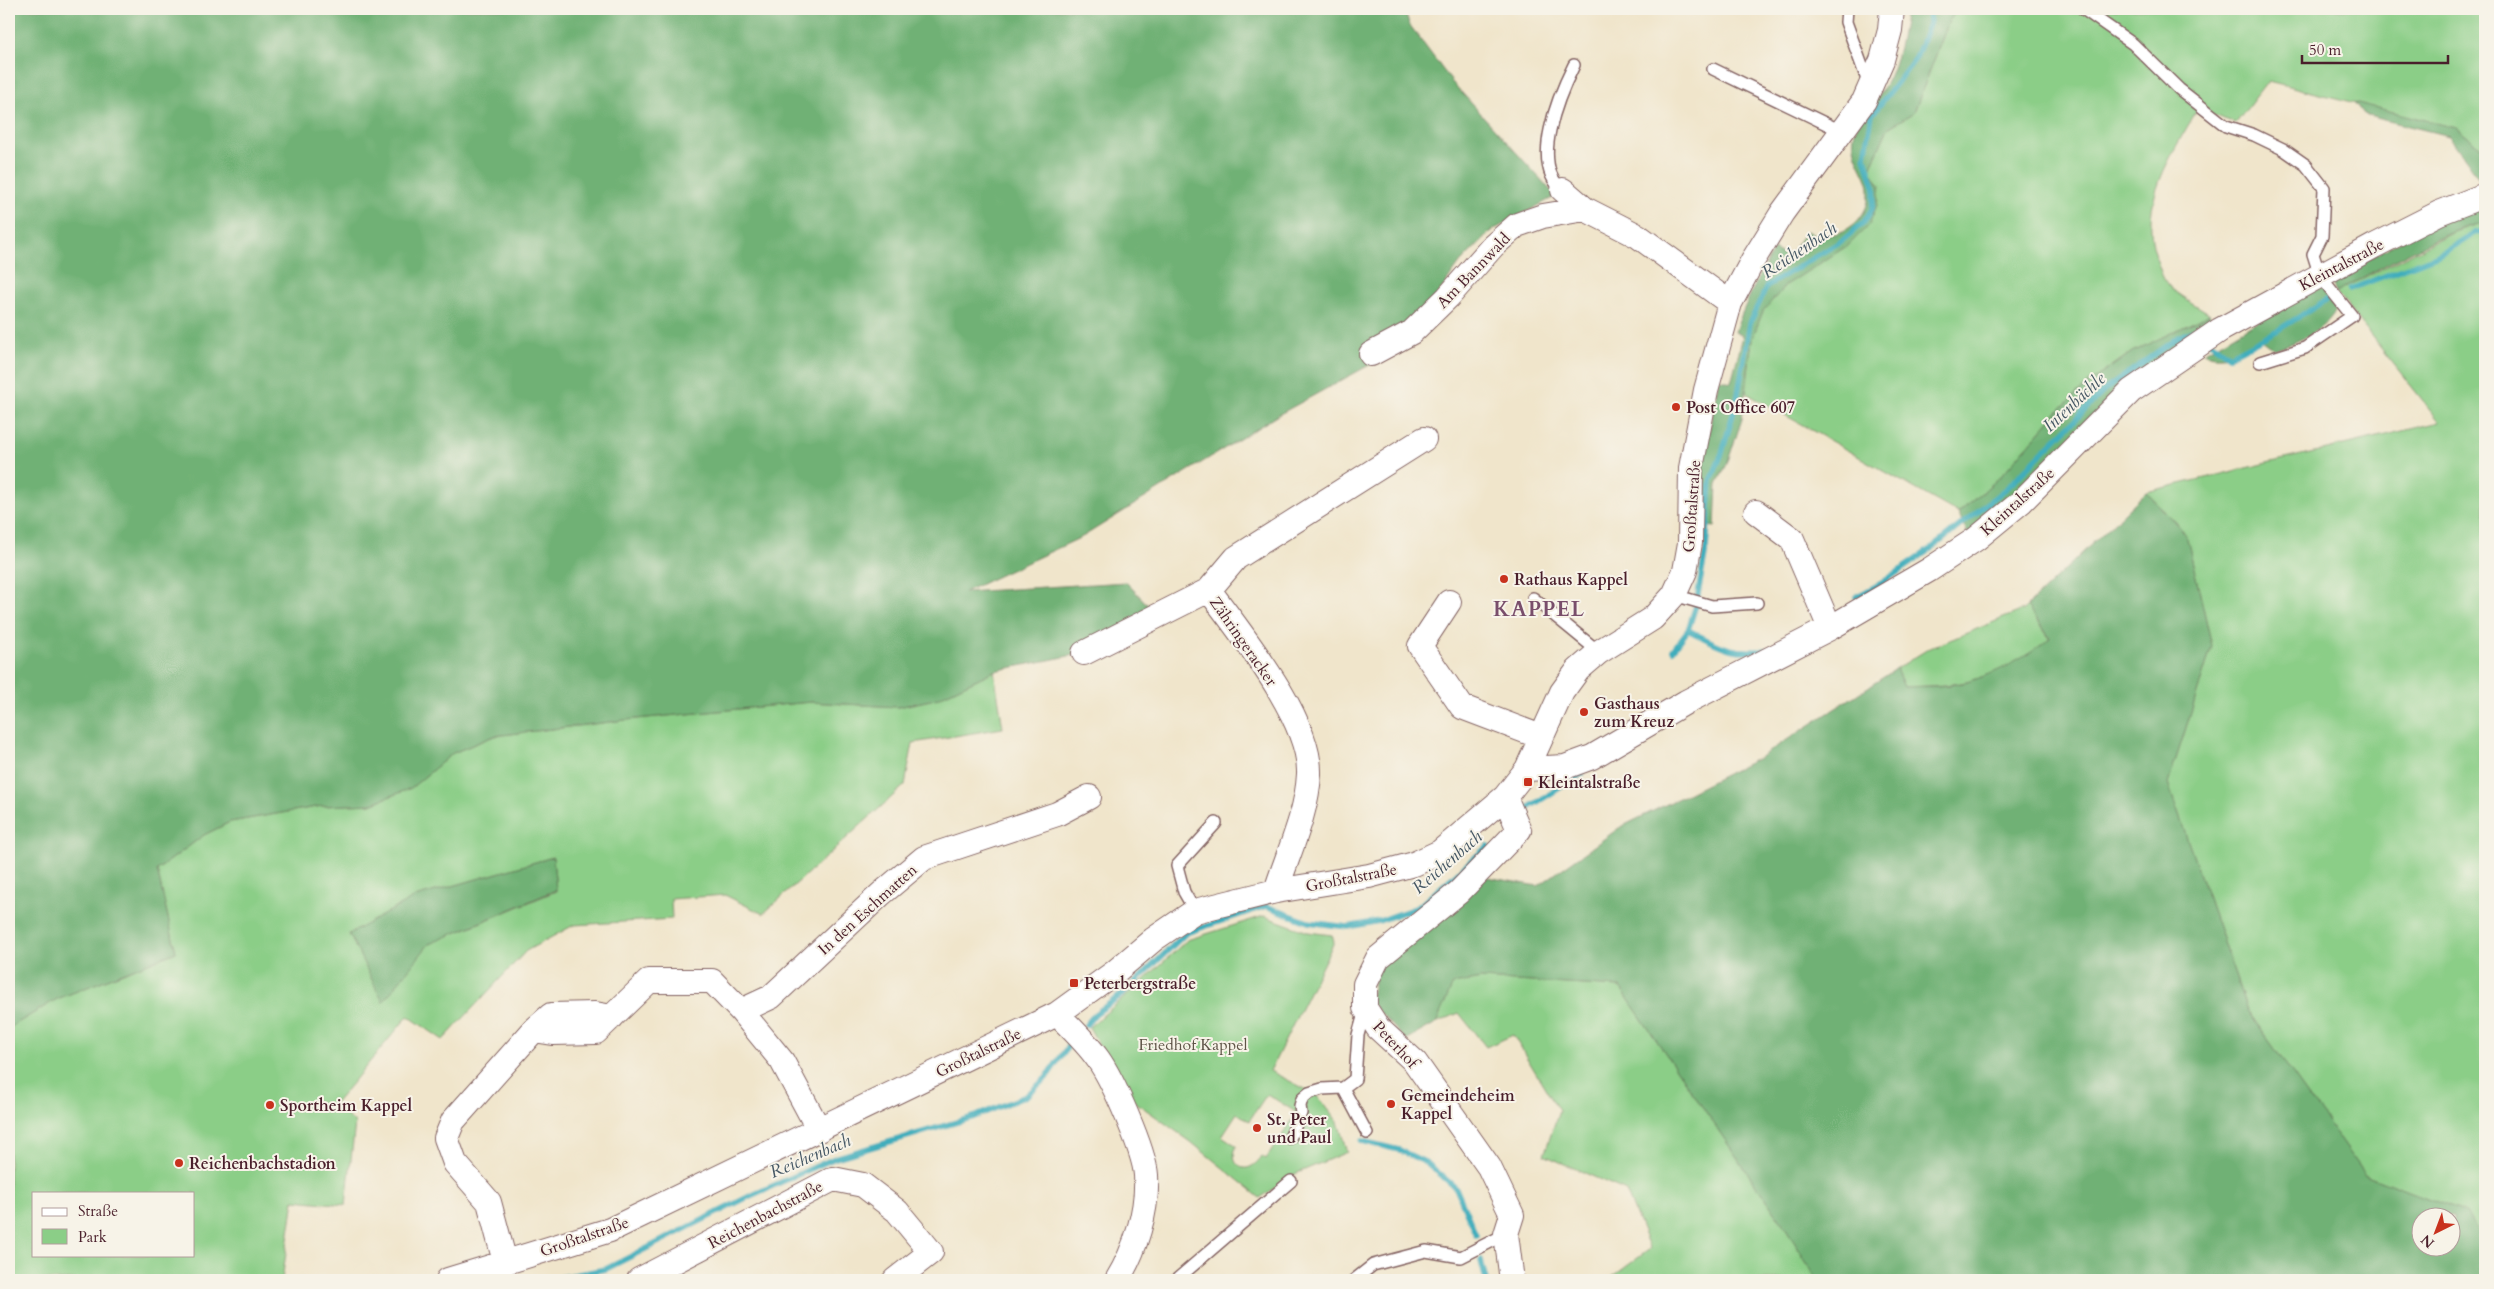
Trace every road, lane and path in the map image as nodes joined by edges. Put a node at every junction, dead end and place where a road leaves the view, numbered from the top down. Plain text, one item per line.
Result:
1 (1847, 9) edge
2 (1892, 9) edge
3 (2083, 9) edge
4 (1574, 65) dead end
5 (1713, 69) dead end
6 (1870, 88) junction
7 (1843, 132) junction
8 (1563, 190) joint
9 (2485, 194) edge
10 (1585, 209) junction
11 (2320, 276) junction
12 (1730, 303) junction
13 (1372, 354) dead end
14 (2260, 362) dead end
15 (1424, 439) dead end
16 (1756, 512) dead end
17 (1208, 590) junction
18 (1683, 597) junction
19 (1533, 598) dead end
20 (1449, 602) dead end
21 (1757, 604) dead end
22 (1830, 628) junction
23 (1599, 652) junction
24 (1084, 653) dead end
25 (1541, 737) junction
26 (1526, 769) junction
27 (1089, 797) dead end
28 (1510, 809) junction
29 (1216, 823) dead end
30 (1276, 891) junction
31 (1195, 911) junction
32 (1365, 1008) junction
33 (741, 1011) junction
34 (1070, 1027) junction
35 (1343, 1088) junction
36 (819, 1130) junction
37 (1367, 1133) dead end
38 (1290, 1138) dead end
39 (1291, 1181) dead end
40 (1506, 1234) junction
41 (504, 1262) junction
42 (1511, 1273) dead end
43 (448, 1280) edge
44 (639, 1280) edge
45 (895, 1280) edge
46 (1117, 1280) edge
47 (1176, 1280) edge
48 (1354, 1280) edge

1 - 6 lane
2 - 6 street, Großtalstraße
3 - 11 lane
4 - 8 lane
5 - 7 lane
6 - 7 street, Großtalstraße
7 - 12 street, Großtalstraße
8 - 10 street
9 - 11 street, Kleintalstraße
10 - 12 street
10 - 13 street, Am Bannwald
11 - 14 lane
11 - 22 street, Kleintalstraße
12 - 18 street, Großtalstraße
15 - 17 street, Zähringeracker
16 - 22 street
17 - 24 street, Zähringeracker
17 - 30 street, Zähringeracker
18 - 21 lane
18 - 23 street, Großtalstraße
19 - 23 lane
20 - 25 street
22 - 26 street, Kleintalstraße
23 - 25 street, Großtalstraße
25 - 26 street, Großtalstraße
26 - 28 street, Großtalstraße
27 - 33 street, In den Eschmatten
28 - 30 street, Großtalstraße
28 - 32 street, Peterhof
29 - 31 lane
30 - 31 street, Großtalstraße
31 - 34 street, Großtalstraße
32 - 35 lane
32 - 40 street, Peterhof
33 - 36 street
33 - 41 street
34 - 36 street, Großtalstraße
34 - 46 street
35 - 37 lane
35 - 38 lane
36 - 41 street, Großtalstraße
39 - 47 lane
40 - 42 street, Peterhof
40 - 48 lane
41 - 43 street, Großtalstraße
44 - 45 street, Reichenbachstraße

